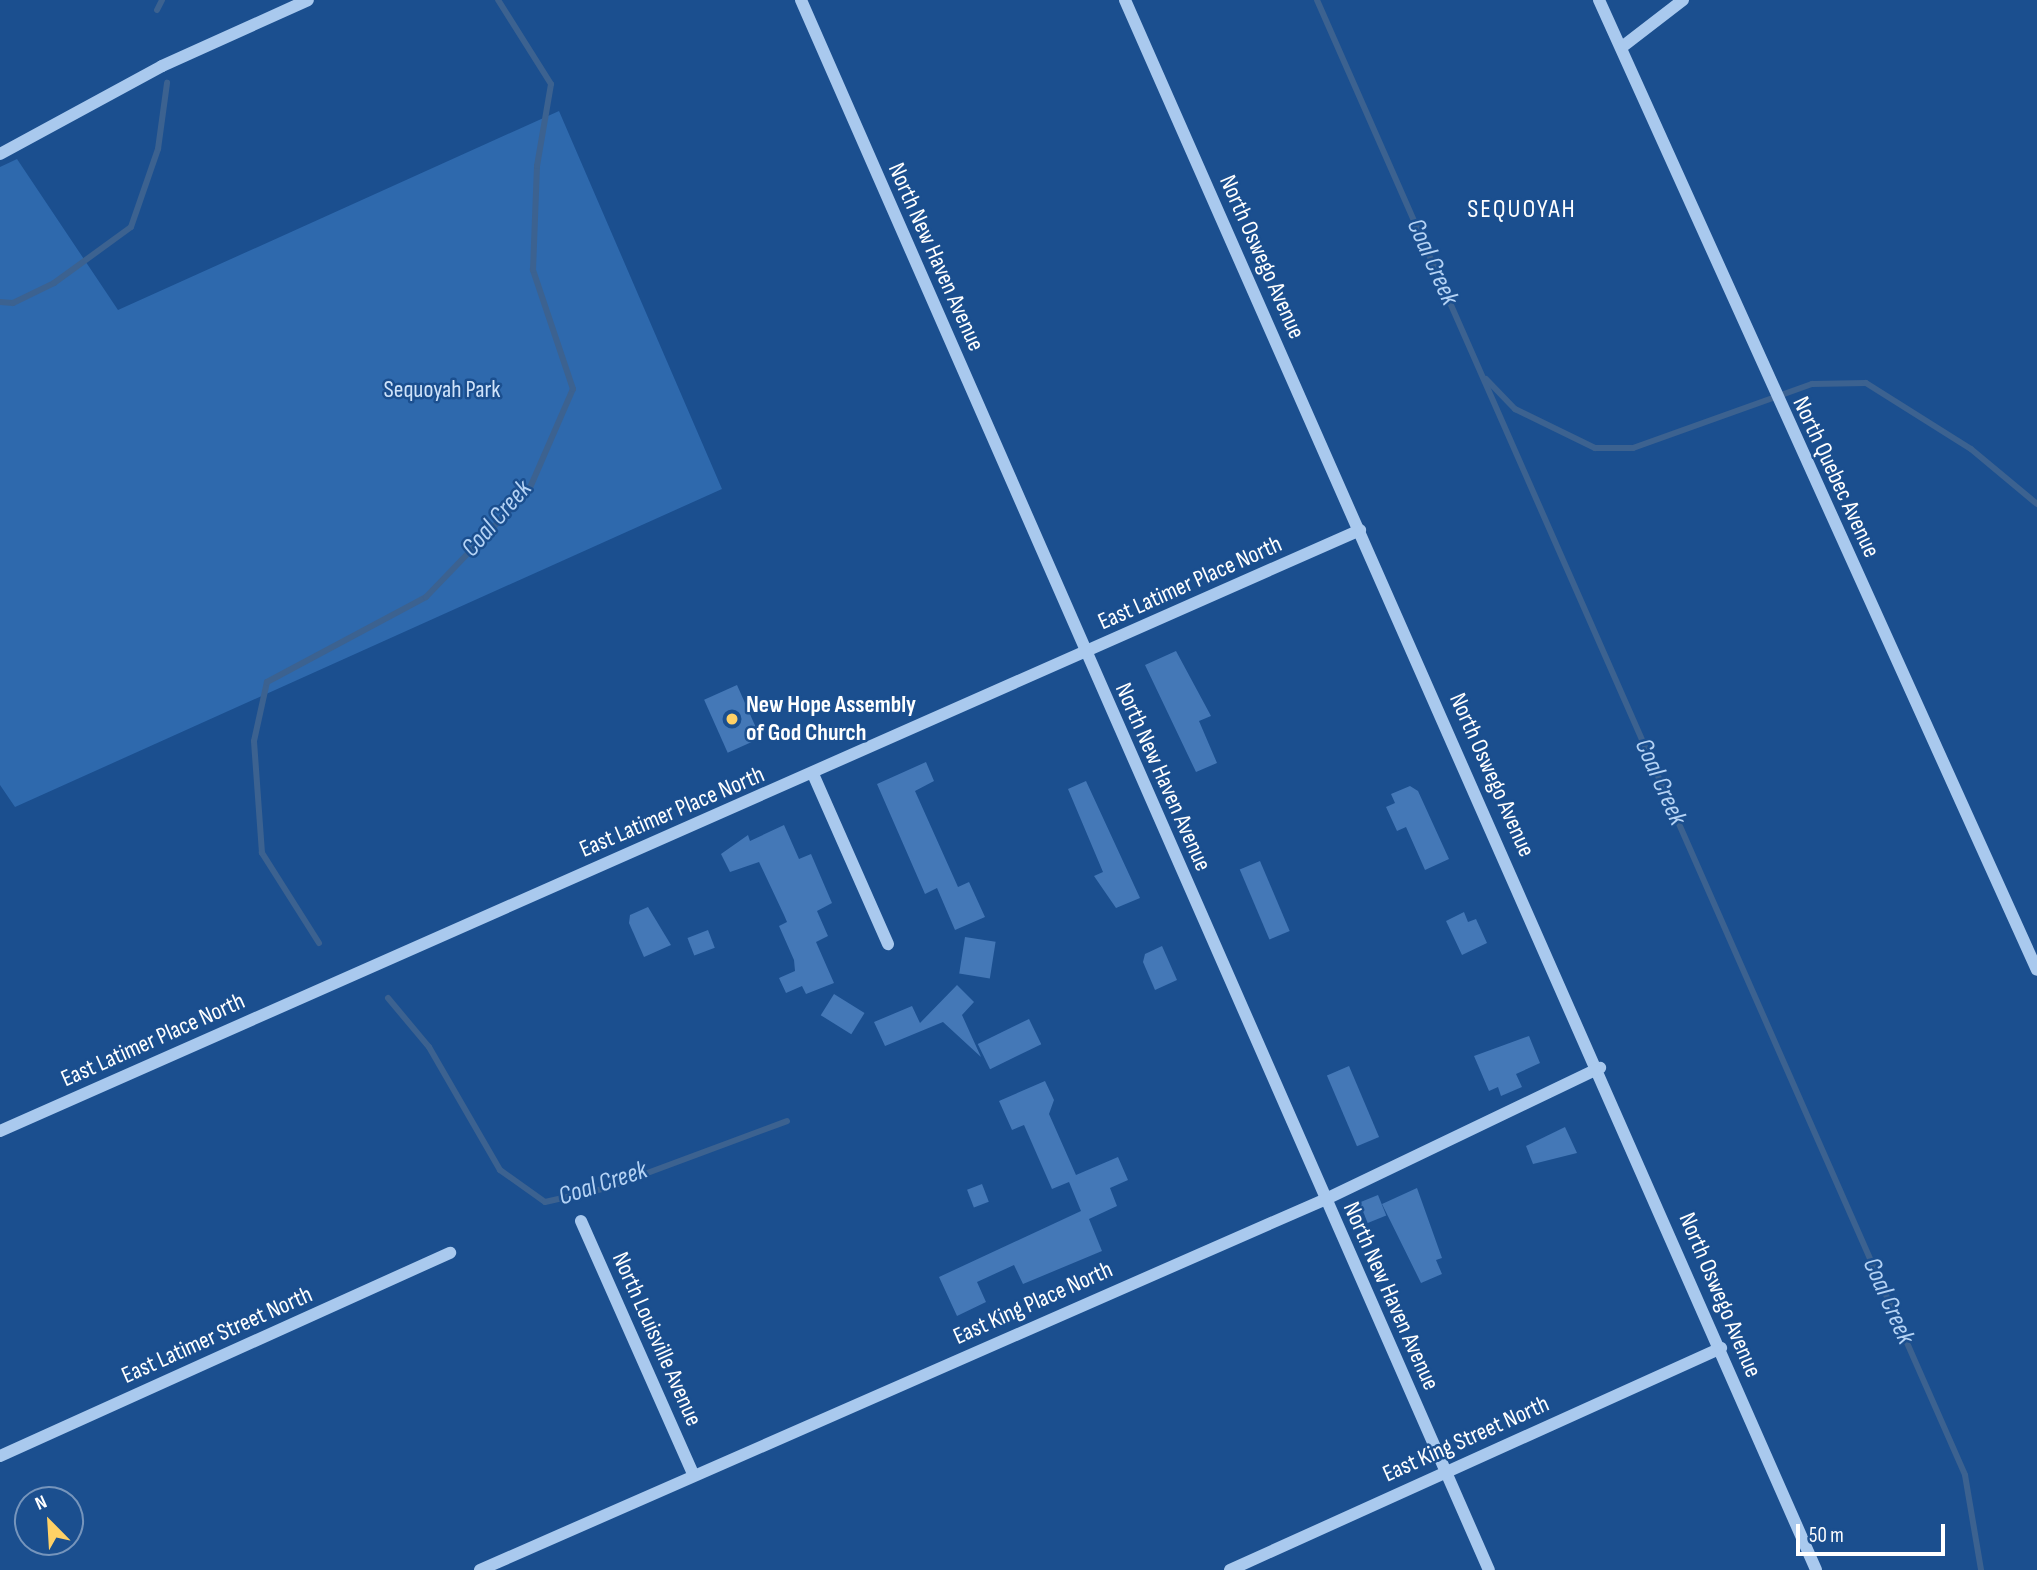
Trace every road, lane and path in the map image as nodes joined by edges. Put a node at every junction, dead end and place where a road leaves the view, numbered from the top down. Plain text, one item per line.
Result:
1 (308, 0) edge
2 (801, 0) edge
3 (1125, 0) edge
4 (1599, 0) edge
5 (1684, 0) edge
6 (1622, 47) junction
7 (0, 154) edge
8 (1360, 530) junction
9 (1086, 653) junction
10 (813, 775) junction
11 (888, 944) dead end
12 (2037, 970) edge
13 (1600, 1068) junction
14 (0, 1131) edge
15 (1325, 1199) junction
16 (581, 1221) dead end
17 (450, 1253) dead end
18 (1721, 1348) junction
19 (0, 1456) edge
20 (1445, 1471) junction
21 (693, 1474) junction
22 (480, 1570) edge
23 (1230, 1570) edge
24 (1489, 1570) edge
25 (1816, 1570) edge

1 - 7 street
2 - 9 street, North New Haven Avenue
3 - 8 street, North Oswego Avenue
4 - 6 street, North Quebec Avenue
5 - 6 street
6 - 12 street, North Quebec Avenue
8 - 9 street, East Latimer Place North
8 - 13 street, North Oswego Avenue
9 - 10 street, East Latimer Place North
9 - 15 street, North New Haven Avenue
10 - 11 street
10 - 14 street, East Latimer Place North
13 - 15 street, East King Place North
13 - 18 street, North Oswego Avenue
15 - 20 street, North New Haven Avenue
15 - 21 street, East King Place North
16 - 21 street, North Louisville Avenue
17 - 19 street, East Latimer Street North
18 - 20 street, East King Street North
18 - 25 street, North Oswego Avenue
20 - 23 street, East King Street North
20 - 24 street, North New Haven Avenue
21 - 22 street, East King Place North

